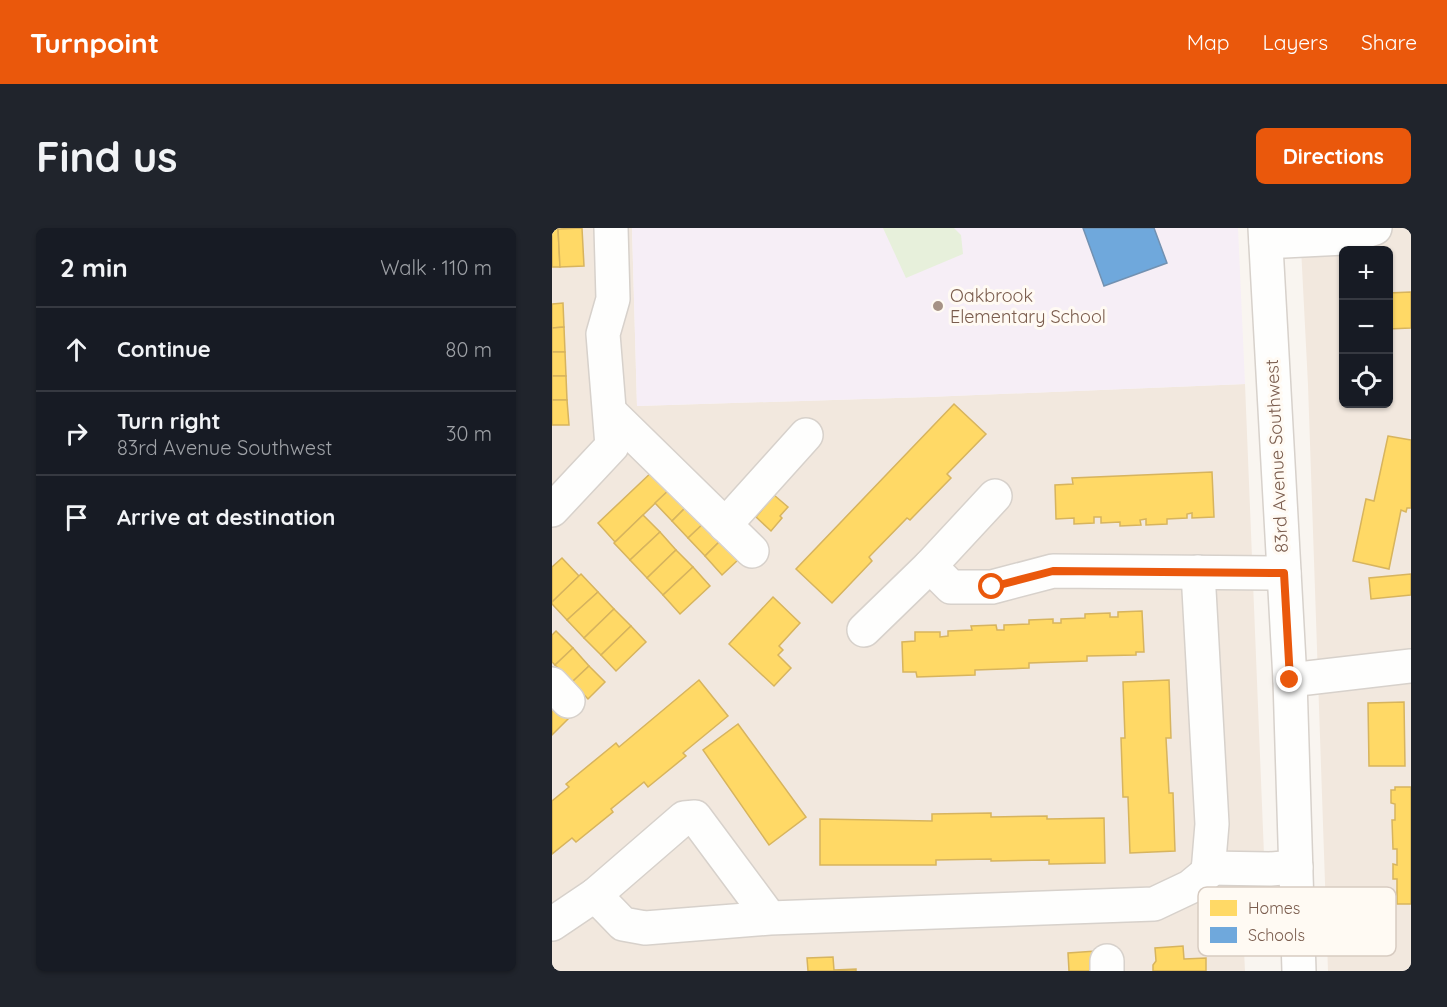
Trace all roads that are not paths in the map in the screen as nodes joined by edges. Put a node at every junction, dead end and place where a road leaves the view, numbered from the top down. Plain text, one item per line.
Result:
1 (611, 228) edge
2 (1375, 228) edge
3 (1265, 235) edge
4 (610, 412) junction
5 (806, 435) dead end
6 (995, 496) dead end
7 (552, 510) edge
8 (725, 525) junction
9 (752, 551) dead end
10 (930, 566) junction
11 (1198, 572) junction
12 (1284, 573) junction
13 (864, 630) dead end
14 (1411, 666) edge
15 (1290, 680) junction
16 (1296, 867) junction
17 (1208, 868) junction
18 (1297, 887) edge
19 (595, 895) junction
20 (770, 918) junction
21 (552, 924) edge
22 (1299, 956) edge
23 (1299, 971) edge

1 - 4 street
2 - 3 street
3 - 12 street, 83rd Avenue Southwest
4 - 7 street
4 - 8 street
5 - 8 street
6 - 10 street
8 - 9 street
10 - 11 street
10 - 13 street
11 - 12 street
11 - 17 street
12 - 15 street, 83rd Avenue Southwest
14 - 15 street
15 - 16 street, 83rd Avenue Southwest
16 - 17 street
16 - 18 street, 83rd Avenue Southwest
17 - 20 street
19 - 20 street
19 - 20 street
19 - 21 street
22 - 23 street, 83rd Avenue Southwest

